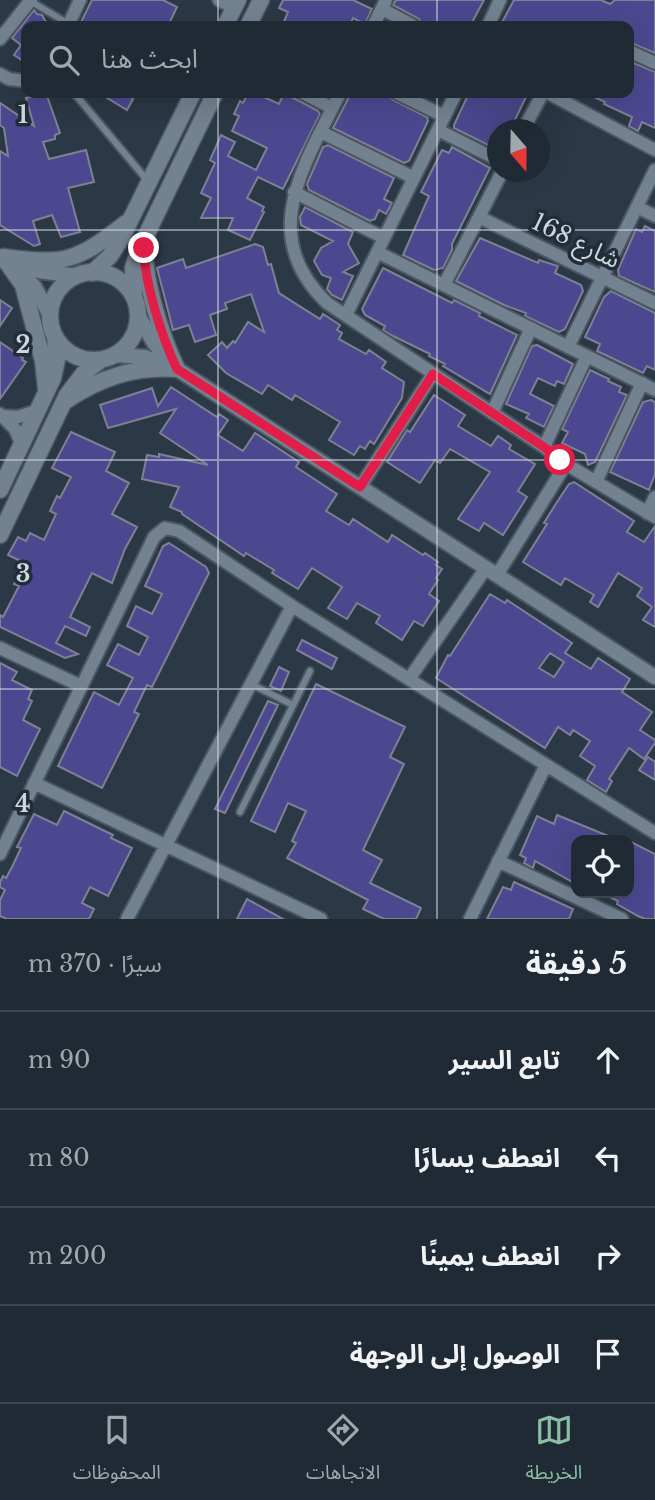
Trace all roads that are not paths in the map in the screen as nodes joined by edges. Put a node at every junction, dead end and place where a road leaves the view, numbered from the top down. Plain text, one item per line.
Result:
1 (80, 0) edge
2 (219, 0) edge
3 (261, 0) edge
4 (500, 0) edge
5 (30, 1) edge
6 (236, 4) edge
7 (384, 5) edge
8 (62, 21) edge
9 (71, 21) edge
10 (228, 21) edge
11 (250, 21) edge
12 (376, 21) edge
13 (407, 21) edge
14 (490, 21) edge
15 (0, 39) edge
16 (634, 53) edge
17 (655, 63) edge
18 (0, 74) edge
19 (21, 80) edge
20 (78, 98) edge
21 (191, 98) edge
22 (213, 98) edge
23 (313, 98) edge
24 (337, 98) edge
25 (407, 98) edge
26 (453, 98) edge
27 (542, 98) edge
28 (555, 98) edge
29 (332, 108) junction
30 (444, 116) junction
31 (530, 119) edge
32 (438, 130) junction
33 (321, 132) junction
34 (655, 150) edge
35 (487, 154) edge
36 (655, 170) edge
37 (414, 178) junction
38 (149, 182) junction
39 (497, 182) edge
40 (294, 192) junction
41 (637, 207) junction
42 (655, 216) edge
43 (478, 217) junction
44 (130, 220) junction
45 (145, 237) junction
46 (384, 238) junction
47 (377, 252) junction
48 (2, 256) edge
49 (85, 275) junction
50 (602, 278) junction
51 (444, 285) junction
52 (134, 298) junction
53 (655, 303) edge
54 (50, 315) junction
55 (138, 315) junction
56 (345, 315) junction
57 (531, 328) junction
58 (54, 334) junction
59 (568, 347) junction
60 (587, 356) junction
61 (108, 358) junction
62 (177, 369) junction
63 (433, 374) junction
64 (642, 383) junction
65 (655, 390) edge
66 (64, 402) junction
67 (43, 403) junction
68 (492, 413) junction
69 (2, 415) edge
70 (22, 445) junction
71 (544, 447) junction
72 (566, 464) junction
73 (596, 482) junction
74 (360, 487) junction
75 (0, 490) edge
76 (655, 497) edge
77 (651, 515) edge
78 (0, 535) edge
79 (491, 571) junction
80 (292, 606) junction
81 (0, 648) edge
82 (310, 671) dead end
83 (655, 677) edge
84 (409, 679) junction
85 (251, 684) junction
86 (81, 686) junction
87 (293, 705) junction
88 (546, 765) junction
89 (34, 783) junction
90 (240, 813) dead end
91 (655, 832) edge
92 (166, 845) junction
93 (0, 854) edge
94 (498, 861) junction
95 (600, 915) edge
96 (317, 918) edge
97 (127, 919) edge
98 (470, 919) edge
99 (622, 919) edge

1 - 9 street
2 - 6 street
3 - 11 main road
4 - 14 street
5 - 8 lane
5 - 15 street
6 - 10 main road
7 - 12 street
7 - 13 street
16 - 17 street
18 - 19 street
20 - 38 lane
21 - 38 main road
22 - 45 main road
23 - 29 street
24 - 29 street
25 - 30 street
26 - 30 street
27 - 31 street
28 - 34 street
29 - 33 street
30 - 32 street
32 - 35 street
32 - 37 street
33 - 37 street
33 - 40 street
36 - 41 street
37 - 46 street
38 - 44 main road
39 - 43 street
40 - 46 street
40 - 56 street
41 - 42 street
41 - 50 street
43 - 50 street, شارع 168
43 - 51 street
44 - 48 main road
44 - 49 main road
45 - 52 main road
45 - 62 main road
46 - 47 street
47 - 51 street
47 - 56 street
48 - 49 street
48 - 54 street
48 - 67 main road
49 - 52 main road
49 - 54 main road
50 - 53 street, شارع 168
50 - 59 street
51 - 57 street
52 - 55 main road
54 - 58 main road
55 - 61 main road
55 - 62 street
56 - 63 street
57 - 59 street
57 - 68 street
58 - 61 main road
58 - 67 main road
59 - 60 street
60 - 64 street
60 - 71 street
61 - 62 street
61 - 66 main road
62 - 66 main road
62 - 74 street
63 - 68 street
63 - 74 street
64 - 65 street
64 - 73 street
66 - 78 main road
67 - 69 street
67 - 70 main road
68 - 71 street
69 - 70 street
70 - 75 main road
71 - 72 street
72 - 73 street
72 - 79 street
73 - 77 street
74 - 79 street
76 - 77 street
79 - 83 street
79 - 84 street
80 - 84 street
80 - 85 street
80 - 86 street
81 - 86 street
82 - 87 lane
84 - 88 street
85 - 87 lane
85 - 92 street
86 - 89 street
87 - 90 lane
88 - 91 street
88 - 94 street
89 - 92 street
89 - 93 street
92 - 96 street
92 - 97 street
94 - 95 street
94 - 98 street
95 - 99 street

